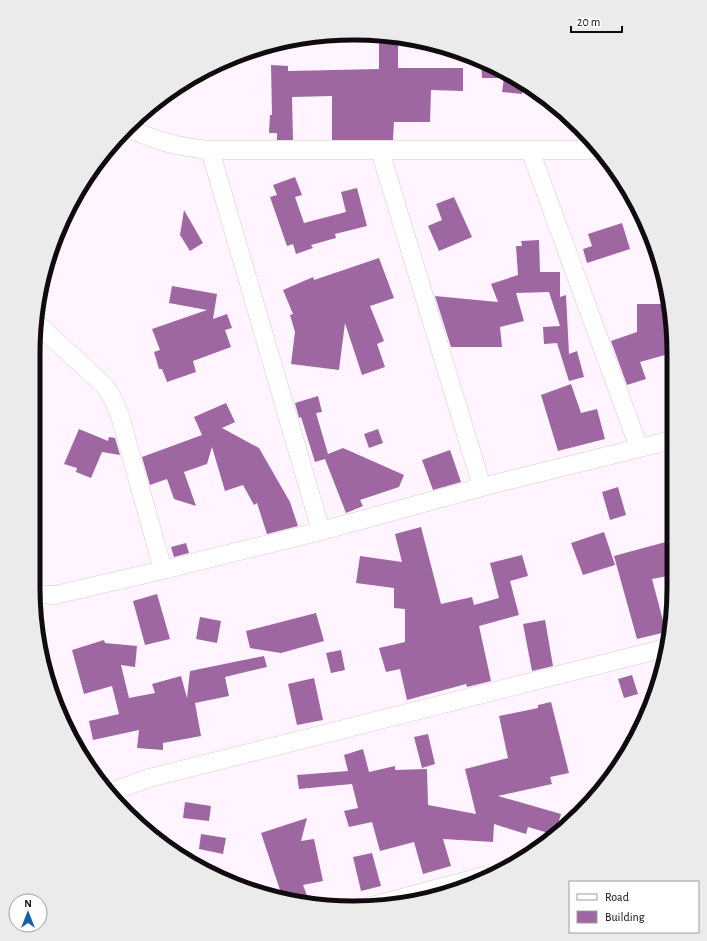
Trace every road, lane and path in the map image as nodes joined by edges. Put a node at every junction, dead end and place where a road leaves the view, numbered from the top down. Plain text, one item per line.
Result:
1 (134, 130) edge
2 (210, 150) junction
3 (530, 150) junction
4 (591, 150) edge
5 (380, 151) junction
6 (42, 327) edge
7 (667, 441) edge
8 (639, 448) junction
9 (482, 487) junction
10 (321, 531) junction
11 (163, 570) junction
12 (40, 594) edge
13 (661, 649) edge
14 (116, 791) edge
15 (454, 884) edge
16 (410, 896) edge

1 - 2 street
2 - 5 street
2 - 10 street
3 - 4 street
3 - 5 street
3 - 8 street
5 - 9 street
6 - 11 street
7 - 8 street
8 - 9 street
9 - 10 street
10 - 11 street
11 - 12 street
13 - 14 street
15 - 16 street

